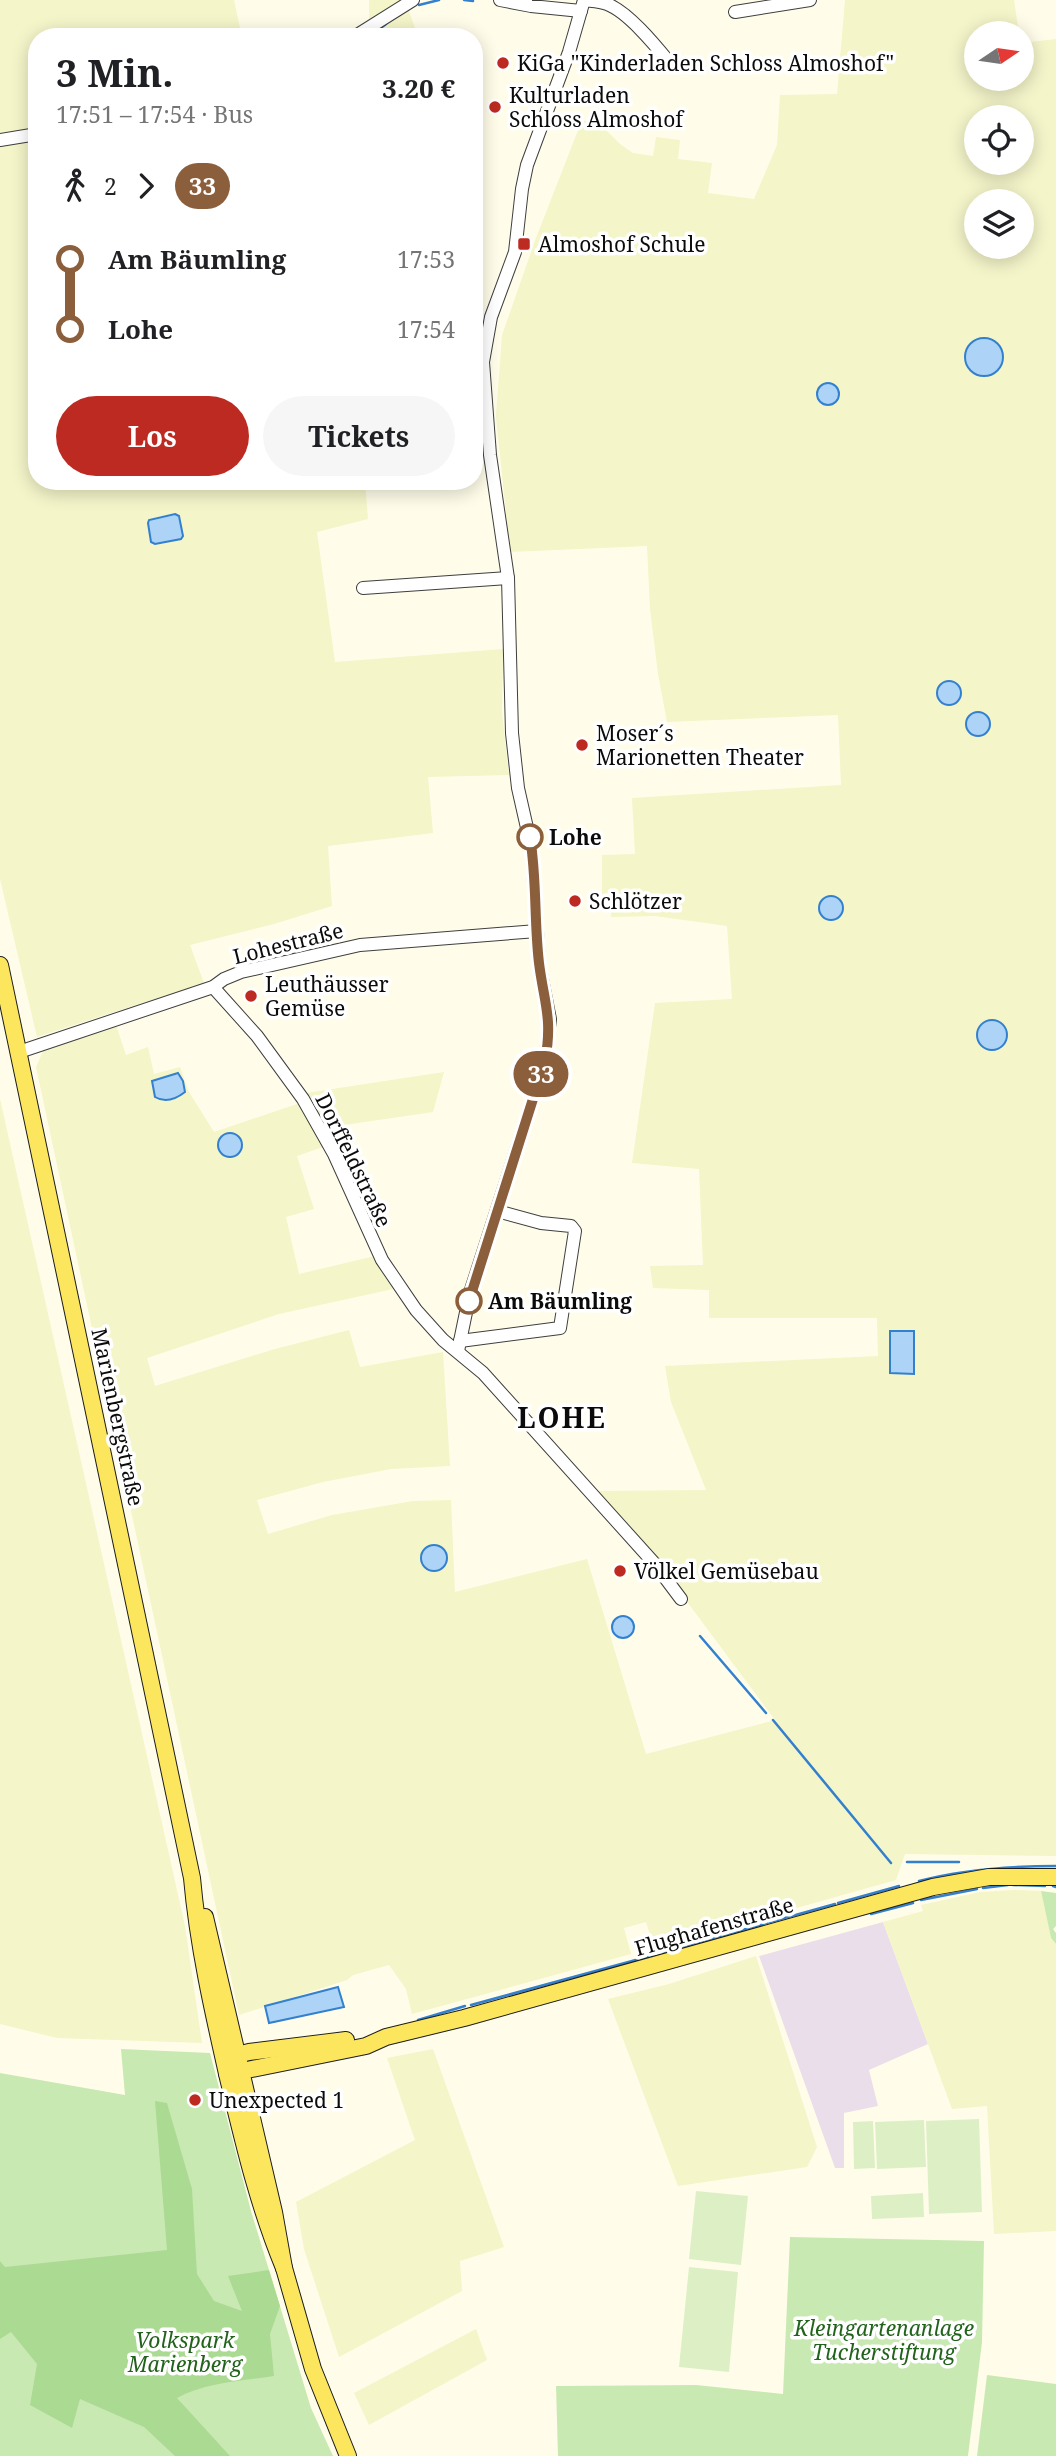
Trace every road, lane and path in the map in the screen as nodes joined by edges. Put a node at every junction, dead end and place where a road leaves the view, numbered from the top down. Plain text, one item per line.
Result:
1 (413, 0) edge
2 (500, 0) edge
3 (810, 0) edge
4 (583, 6) edge
5 (735, 12) dead end
6 (368, 28) edge
7 (669, 62) dead end
8 (28, 135) edge
9 (0, 140) edge
10 (508, 578) junction
11 (363, 589) dead end
12 (537, 931) junction
13 (0, 965) edge
14 (213, 987) junction
15 (19, 1052) junction
16 (497, 1211) junction
17 (459, 1346) junction
18 (681, 1599) dead end
19 (1056, 1877) edge
20 (233, 2065) junction
21 (348, 2456) edge

1 - 6 street
2 - 4 street
3 - 5 street
4 - 7 street
4 - 10 street
8 - 9 street
10 - 11 street
10 - 12 street
12 - 14 street, Lohestraße
12 - 16 street
13 - 15 main road, Marienbergstraße
14 - 15 street, Lohestraße
14 - 17 street, Dorffeldstraße
15 - 20 main road, Marienbergstraße
16 - 17 street
16 - 17 street
17 - 18 street, Dorffeldstraße
19 - 20 main road, Flughafenstraße
20 - 21 main road, Marienbergstraße

